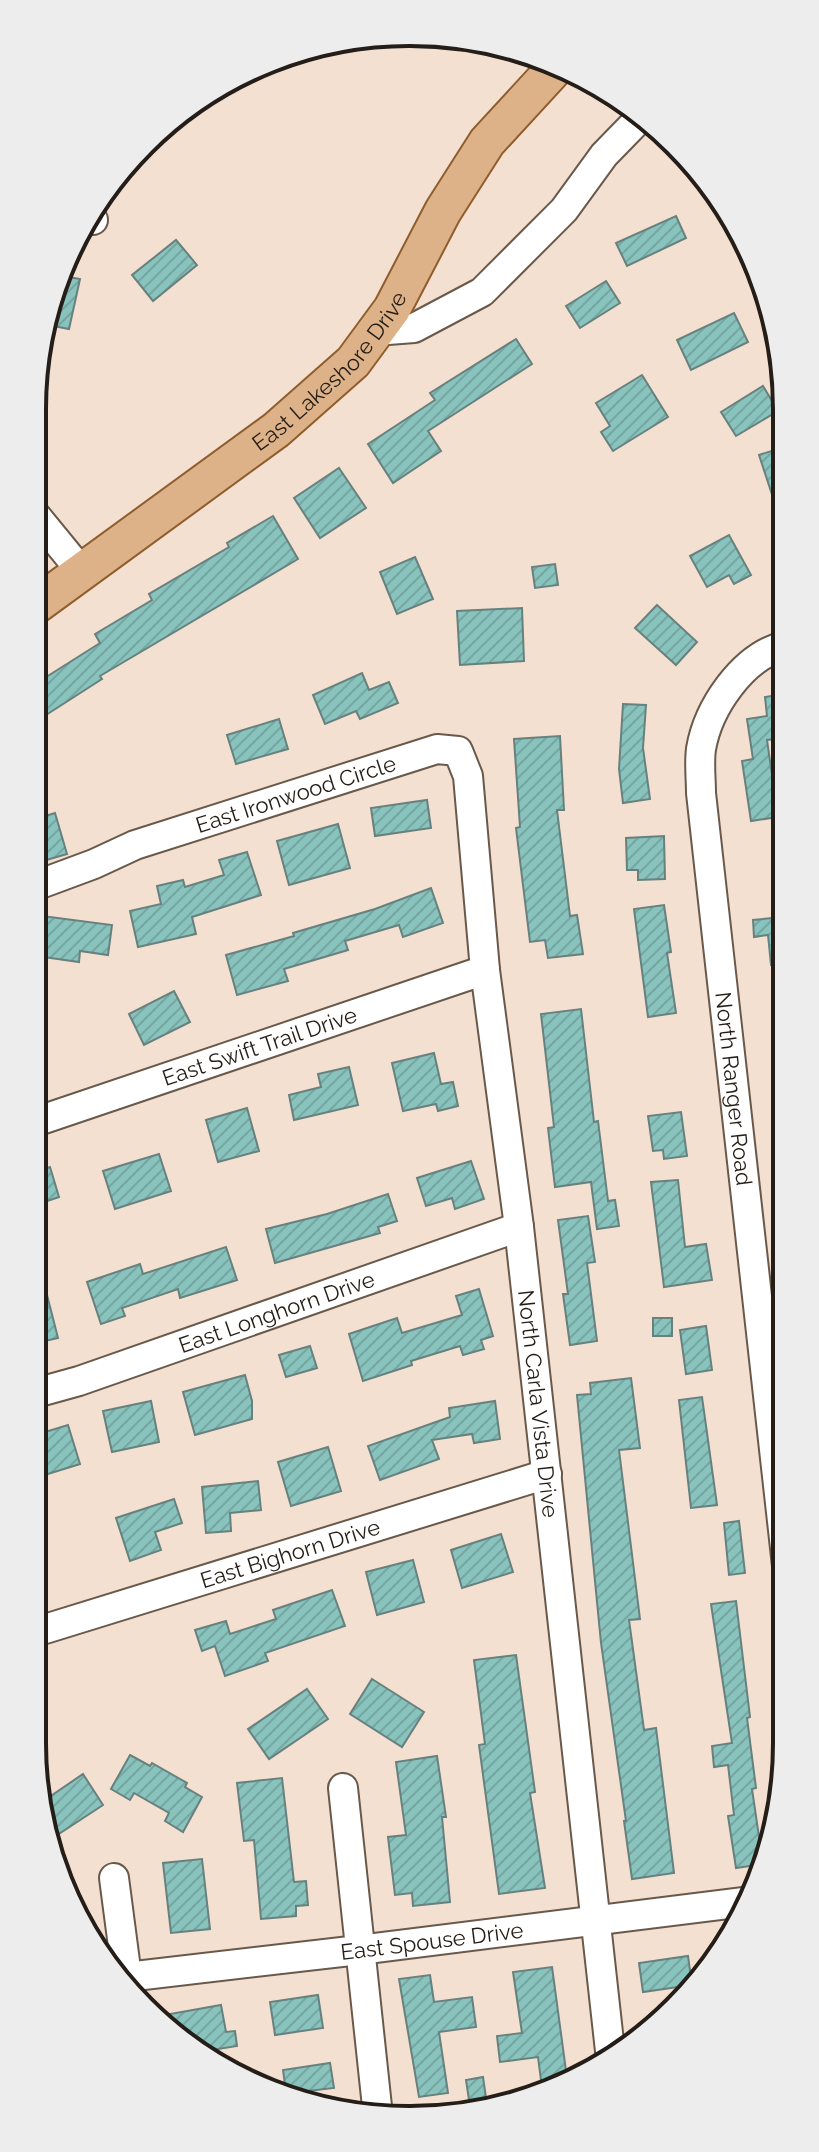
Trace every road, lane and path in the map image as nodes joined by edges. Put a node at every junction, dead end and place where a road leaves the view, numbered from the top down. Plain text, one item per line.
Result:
1 (549, 74) edge
2 (634, 124) edge
3 (375, 331) junction
4 (46, 528) edge
5 (82, 572) junction
6 (46, 598) edge
7 (773, 649) edge
8 (458, 751) joint
9 (46, 882) edge
10 (485, 970) junction
11 (46, 1118) edge
12 (519, 1227) junction
13 (773, 1330) edge
14 (46, 1390) edge
15 (547, 1474) junction
16 (46, 1629) edge
17 (343, 1788) dead end
18 (114, 1878) dead end
19 (736, 1903) edge
20 (595, 1921) junction
21 (359, 1950) junction
22 (123, 1967) edge
23 (136, 1982) edge
24 (609, 2046) edge
25 (377, 2104) edge

1 - 3 main road, East Lakeshore Drive
2 - 3 street
3 - 5 main road, East Lakeshore Drive
4 - 5 street
5 - 6 main road, East Lakeshore Drive
7 - 13 street, North Ranger Road
8 - 9 street, East Ironwood Circle
8 - 10 street, North Carla Vista Drive
10 - 11 street, East Swift Trail Drive
10 - 12 street, North Carla Vista Drive
12 - 14 street, East Longhorn Drive
12 - 15 street, North Carla Vista Drive
15 - 16 street, East Bighorn Drive
15 - 20 street, North Carla Vista Drive
17 - 21 street
18 - 22 street
19 - 20 street, East Spouse Drive
20 - 21 street, East Spouse Drive
20 - 24 street, North Carla Vista Drive
21 - 23 street, East Spouse Drive
21 - 25 street

